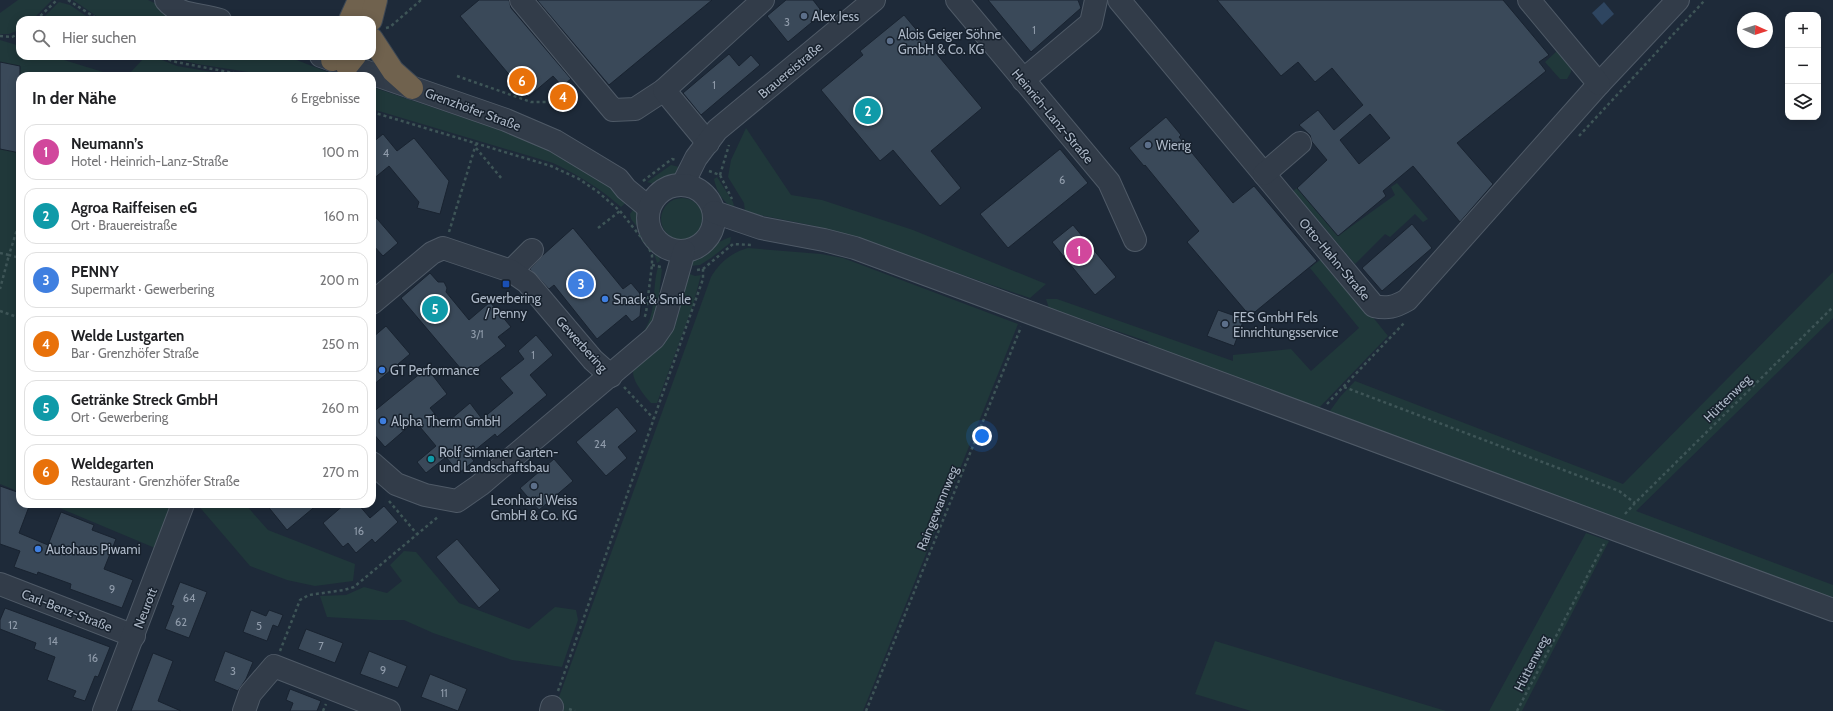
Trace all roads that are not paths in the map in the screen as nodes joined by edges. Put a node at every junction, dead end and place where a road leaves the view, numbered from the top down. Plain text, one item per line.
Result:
1 (166, 0) edge
2 (190, 0) edge
3 (359, 0) edge
4 (376, 0) edge
5 (521, 0) edge
6 (763, 0) edge
7 (874, 0) edge
8 (957, 0) edge
9 (1096, 0) edge
10 (1119, 0) edge
11 (1529, 0) edge
12 (1678, 0) edge
13 (195, 16) edge
14 (213, 16) edge
15 (352, 16) edge
16 (376, 29) edge
17 (341, 60) edge
18 (371, 72) edge
19 (376, 74) edge
20 (1023, 80) junction
21 (1600, 84) junction
22 (412, 88) junction
23 (664, 90) junction
24 (708, 143) junction
25 (1300, 143) dead end
26 (1264, 174) junction
27 (618, 179) junction
28 (692, 188) junction
29 (661, 190) junction
30 (649, 208) junction
31 (713, 222) junction
32 (1135, 240) dead end
33 (532, 250) dead end
34 (669, 260) junction
35 (511, 271) junction
36 (376, 300) edge
37 (611, 376) junction
38 (376, 466) edge
39 (182, 508) edge
40 (0, 584) edge
41 (1833, 610) edge
42 (134, 636) junction
43 (104, 711) edge
44 (244, 711) edge
45 (389, 711) edge

1 - 13 street
2 - 14 street
3 - 15 highway
4 - 16 highway
5 - 23 street
6 - 23 street
7 - 24 street, Brauereistraße
8 - 20 street, Heinrich-Lanz-Straße
9 - 20 street
10 - 26 street, Otto-Hahn-Straße
11 - 21 street
12 - 21 street, Otto-Hahn-Straße
16 - 22 highway
17 - 18 street, Grenzhöfer Straße
19 - 22 street, Grenzhöfer Straße
20 - 32 street, Heinrich-Lanz-Straße
21 - 26 street, Otto-Hahn-Straße
22 - 27 street, Grenzhöfer Straße
23 - 24 street
24 - 28 street
25 - 26 street
27 - 29 street, Grenzhöfer Straße
27 - 30 street, Grenzhöfer Straße
28 - 29 street
28 - 31 street
29 - 30 street
30 - 34 street
31 - 34 street
31 - 41 street
33 - 35 street
34 - 37 street
35 - 36 street, Gewerbering
35 - 37 street, Gewerbering
37 - 38 street, Gewerbering
39 - 42 street, Neurott
40 - 42 street, Carl-Benz-Straße
42 - 43 street, Neurott
44 - 45 street

